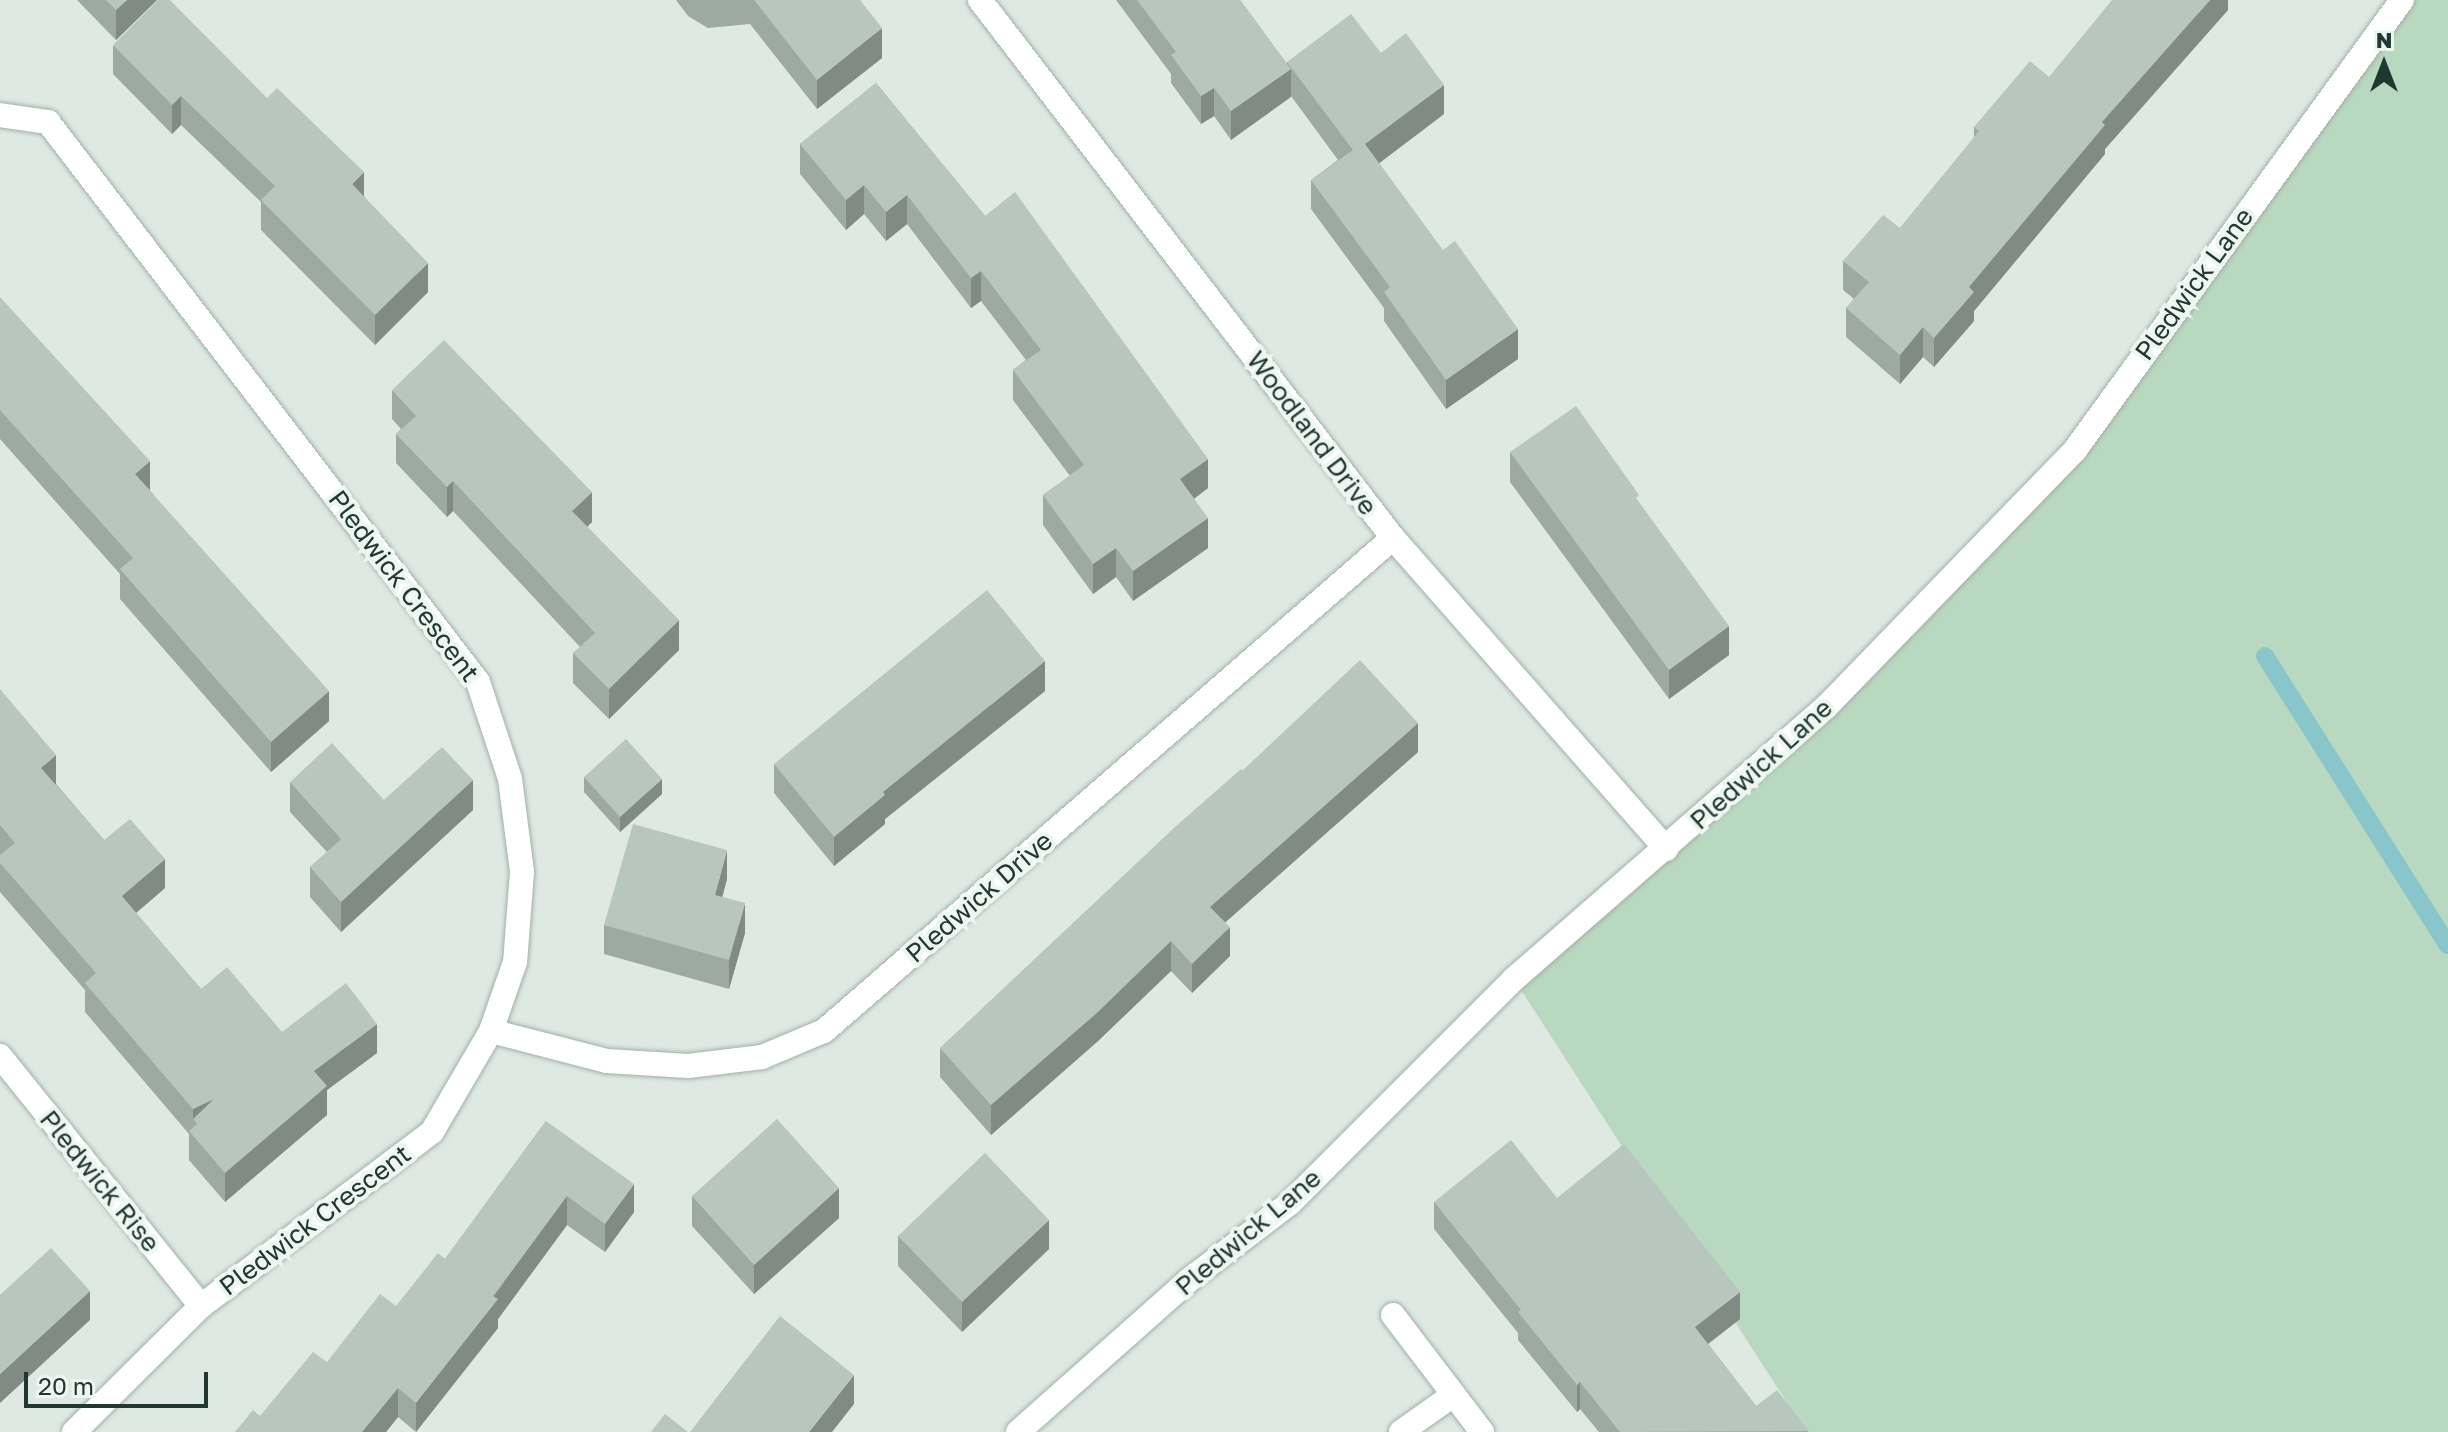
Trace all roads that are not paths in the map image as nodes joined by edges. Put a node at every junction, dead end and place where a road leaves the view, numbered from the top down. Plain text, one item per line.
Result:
1 (980, 0) edge
2 (2402, 0) edge
3 (0, 115) edge
4 (1393, 538) junction
5 (1666, 849) junction
6 (491, 1031) junction
7 (0, 1056) edge
8 (201, 1306) junction
9 (1393, 1315) dead end
10 (1453, 1395) junction
11 (74, 1432) edge
12 (1018, 1432) edge
13 (1401, 1432) edge
14 (1482, 1432) edge

1 - 4 street, Woodland Drive
2 - 5 street, Pledwick Lane
3 - 6 street, Pledwick Crescent
4 - 5 street, Woodland Drive
4 - 6 street, Pledwick Drive
5 - 12 street, Pledwick Lane
6 - 8 street, Pledwick Crescent
7 - 8 street, Pledwick Rise
8 - 11 street, Pledwick Crescent
9 - 10 street
10 - 13 street
10 - 14 street

